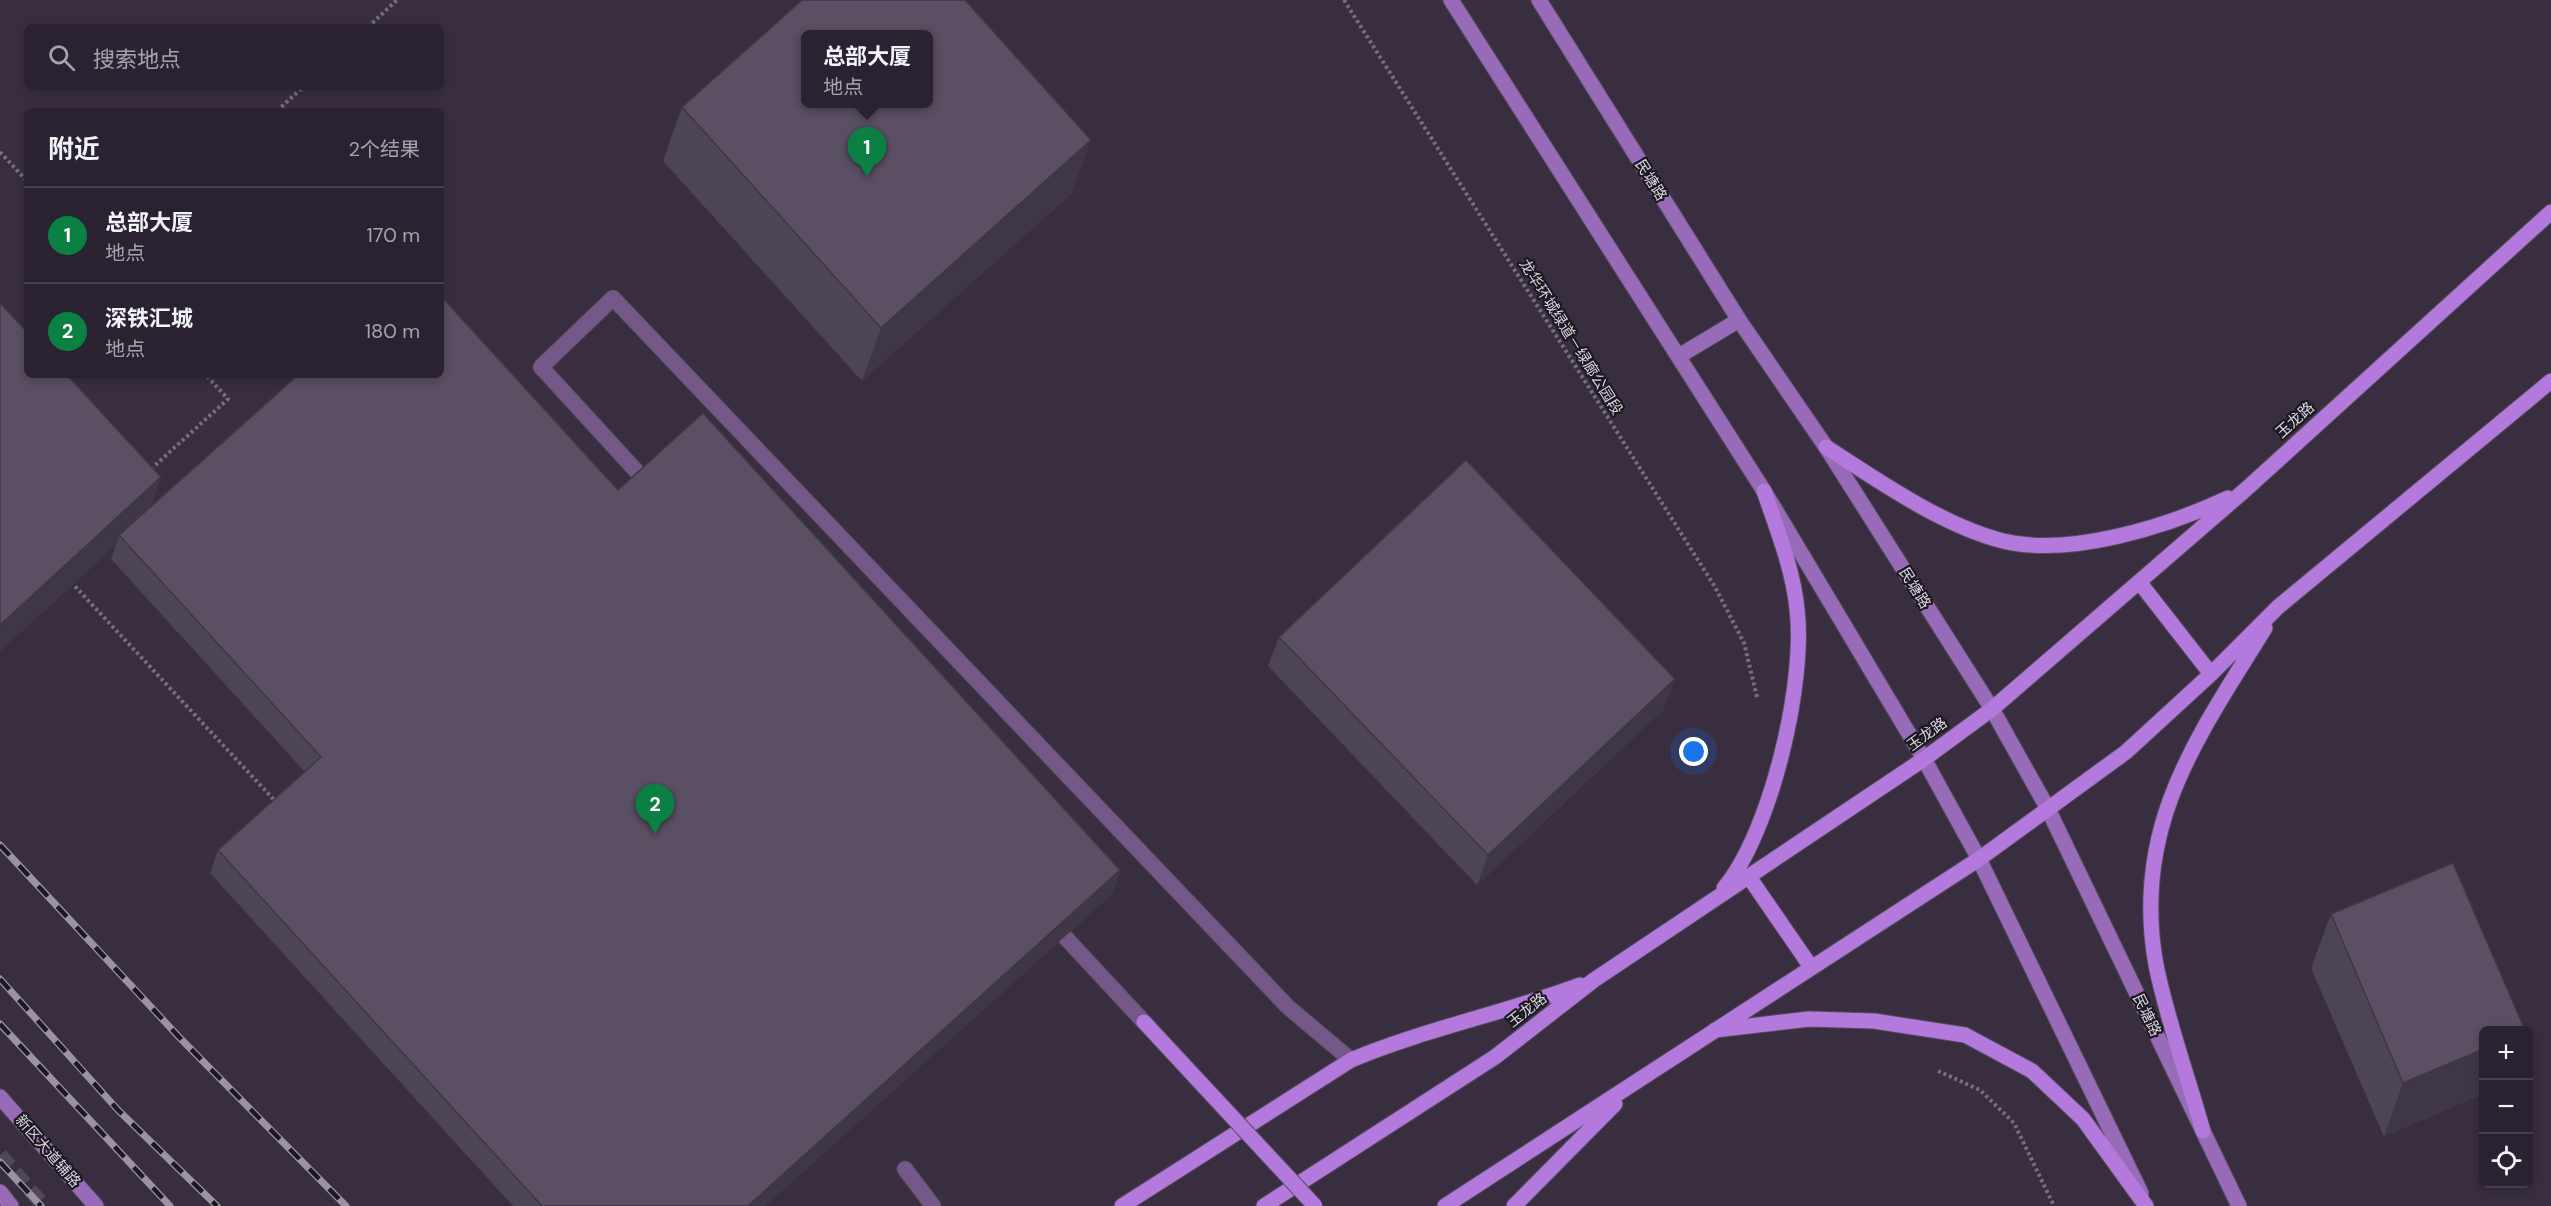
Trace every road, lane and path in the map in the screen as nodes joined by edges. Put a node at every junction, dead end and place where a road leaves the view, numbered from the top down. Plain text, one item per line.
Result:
1 (397, 0) edge
2 (1344, 0) edge
3 (1451, 0) edge
4 (1539, 0) edge
5 (371, 24) edge
6 (300, 90) edge
7 (280, 108) edge
8 (0, 152) edge
9 (24, 178) edge
10 (2551, 212) edge
11 (1739, 321) junction
12 (1679, 356) junction
13 (209, 378) edge
14 (2551, 381) edge
15 (1826, 447) junction
16 (143, 476) edge
17 (1764, 490) junction
18 (2244, 490) junction
19 (662, 498) edge
20 (66, 577) edge
21 (2140, 583) junction
22 (2278, 607) junction
23 (2211, 674) junction
24 (1757, 697) dead end
25 (1992, 709) junction
26 (1924, 759) junction
27 (282, 808) edge
28 (2048, 808) junction
29 (1979, 859) junction
30 (1749, 877) junction
31 (1718, 896) junction
32 (1039, 909) edge
33 (1811, 967) junction
34 (1594, 980) junction
35 (1144, 1022) joint
36 (1712, 1030) junction
37 (1351, 1060) junction
38 (1938, 1071) dead end
39 (1641, 1079) junction
40 (0, 1097) edge
41 (2203, 1131) junction
42 (905, 1169) dead end
43 (0, 1192) edge
44 (11, 1206) edge
45 (96, 1206) edge
46 (933, 1206) edge
47 (1122, 1206) edge
48 (1264, 1206) edge
49 (1315, 1206) edge
50 (1445, 1206) edge
51 (1514, 1206) edge
52 (2054, 1206) edge
53 (2147, 1206) edge
54 (2239, 1206) edge

1 - 5 path
2 - 24 path, 龙华环城绿道－绿廊公园段
3 - 12 main road
4 - 11 main road, 民塘路
6 - 7 path
8 - 9 path
10 - 18 main road, 玉龙路
11 - 12 main road
11 - 15 main road, 民塘路
12 - 17 main road
13 - 16 path
14 - 22 main road
15 - 18 main road
15 - 25 main road, 民塘路
17 - 26 main road
17 - 31 main road
18 - 21 main road, 玉龙路
19 - 37 street
20 - 27 path
21 - 23 main road
21 - 25 main road, 玉龙路
22 - 23 main road
22 - 41 main road
23 - 28 main road
25 - 26 main road, 玉龙路
25 - 28 main road, 民塘路
26 - 29 main road
26 - 30 main road, 玉龙路
28 - 29 main road
28 - 41 main road, 民塘路
29 - 33 main road
29 - 53 main road
30 - 31 main road, 玉龙路
30 - 33 main road
31 - 34 main road, 玉龙路
32 - 35 street
33 - 36 main road
34 - 37 main road
34 - 48 main road, 玉龙路
35 - 49 main road, bridge
36 - 39 main road
36 - 53 main road
37 - 47 main road
38 - 52 path
39 - 50 main road
39 - 51 main road
40 - 45 main road, 新区大道辅路
41 - 54 main road, 民塘路
42 - 46 street
43 - 44 main road

